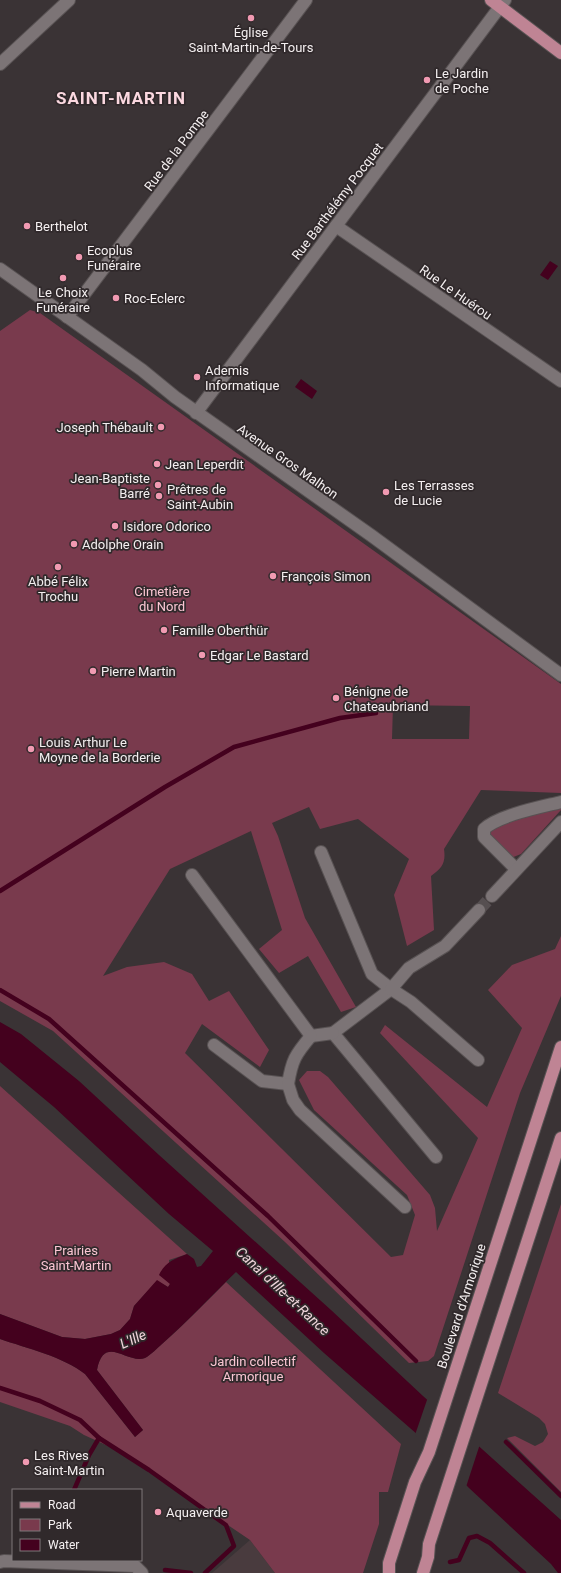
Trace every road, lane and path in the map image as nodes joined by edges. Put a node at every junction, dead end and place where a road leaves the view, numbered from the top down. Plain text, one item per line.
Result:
1 (69, 0) edge
2 (306, 0) edge
3 (498, 2) edge
4 (561, 53) edge
5 (0, 64) edge
6 (336, 226) junction
7 (0, 269) edge
8 (67, 317) junction
9 (561, 381) edge
10 (196, 413) junction
11 (561, 675) edge
12 (561, 802) edge
13 (561, 822) edge
14 (320, 852) dead end
15 (516, 869) junction
16 (192, 875) dead end
17 (492, 896) tunnel mouth
18 (479, 910) tunnel mouth
19 (391, 989) junction
20 (333, 1033) junction
21 (311, 1036) junction
22 (214, 1045) dead end
23 (561, 1047) edge
24 (478, 1060) dead end
25 (288, 1084) junction
26 (561, 1138) edge
27 (436, 1157) dead end
28 (405, 1208) dead end
29 (12, 1560) edge
30 (26, 1561) edge
31 (0, 1562) edge
32 (142, 1573) edge
33 (389, 1573) edge
34 (423, 1573) edge

1 - 5 street
2 - 8 street, Rue de la Pompe
3 - 4 main road
3 - 6 street, Rue Barthélémy Pocquet
6 - 9 street, Rue Le Huérou
6 - 10 street, Rue Barthélémy Pocquet
7 - 8 street, Avenue Gros Malhon
8 - 10 street, Avenue Gros Malhon
10 - 11 street, Avenue Gros Malhon
12 - 15 street
13 - 15 street
14 - 19 street
15 - 17 street
16 - 21 street
18 - 19 street
19 - 20 street
19 - 24 street
20 - 21 street
20 - 27 street
21 - 25 street
22 - 25 street
23 - 33 main road, Boulevard d'Armorique
25 - 28 street
26 - 34 main road
29 - 31 street
30 - 32 street

